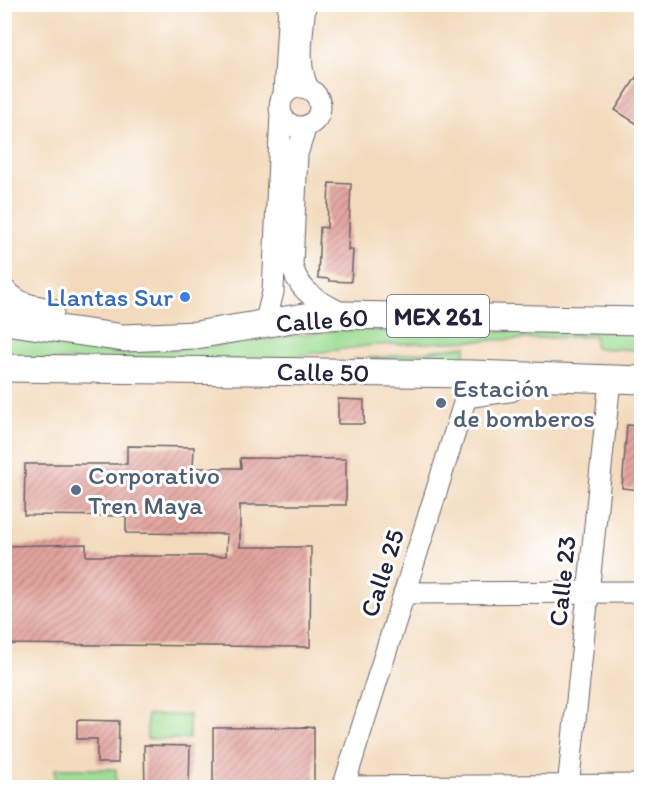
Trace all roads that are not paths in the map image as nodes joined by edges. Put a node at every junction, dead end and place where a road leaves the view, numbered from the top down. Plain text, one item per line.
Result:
1 (289, 4) edge
2 (305, 4) edge
3 (308, 88) junction
4 (282, 104) junction
5 (306, 126) junction
6 (4, 293) edge
7 (642, 310) edge
8 (345, 315) junction
9 (612, 320) junction
10 (4, 321) edge
11 (642, 321) edge
12 (265, 324) junction
13 (229, 330) junction
14 (4, 368) edge
15 (610, 380) junction
16 (642, 380) edge
17 (470, 384) junction
18 (588, 592) junction
19 (642, 592) edge
20 (404, 593) junction
21 (642, 785) edge
22 (568, 787) edge
23 (343, 788) edge

1 - 4 street
2 - 3 street
3 - 4 street
3 - 5 street
4 - 5 street
4 - 12 street
5 - 8 street
6 - 13 main road
7 - 9 main road
8 - 9 main road, Calle 60 / MEX 261
8 - 12 main road, Calle 60 / MEX 261
9 - 11 main road, Calle 60 / MEX 261
10 - 13 main road, Calle 60 / MEX 261
12 - 13 main road, Calle 60 / MEX 261
14 - 17 main road, Calle 50 / MEX 261
15 - 16 main road, Calle 50 / MEX 261
15 - 17 main road, Calle 50 / MEX 261
15 - 18 street, Calle 23
17 - 20 street, Calle 25
18 - 19 street
18 - 20 street
18 - 22 street, Calle 23
20 - 23 street, Calle 25
21 - 22 street
22 - 23 street

